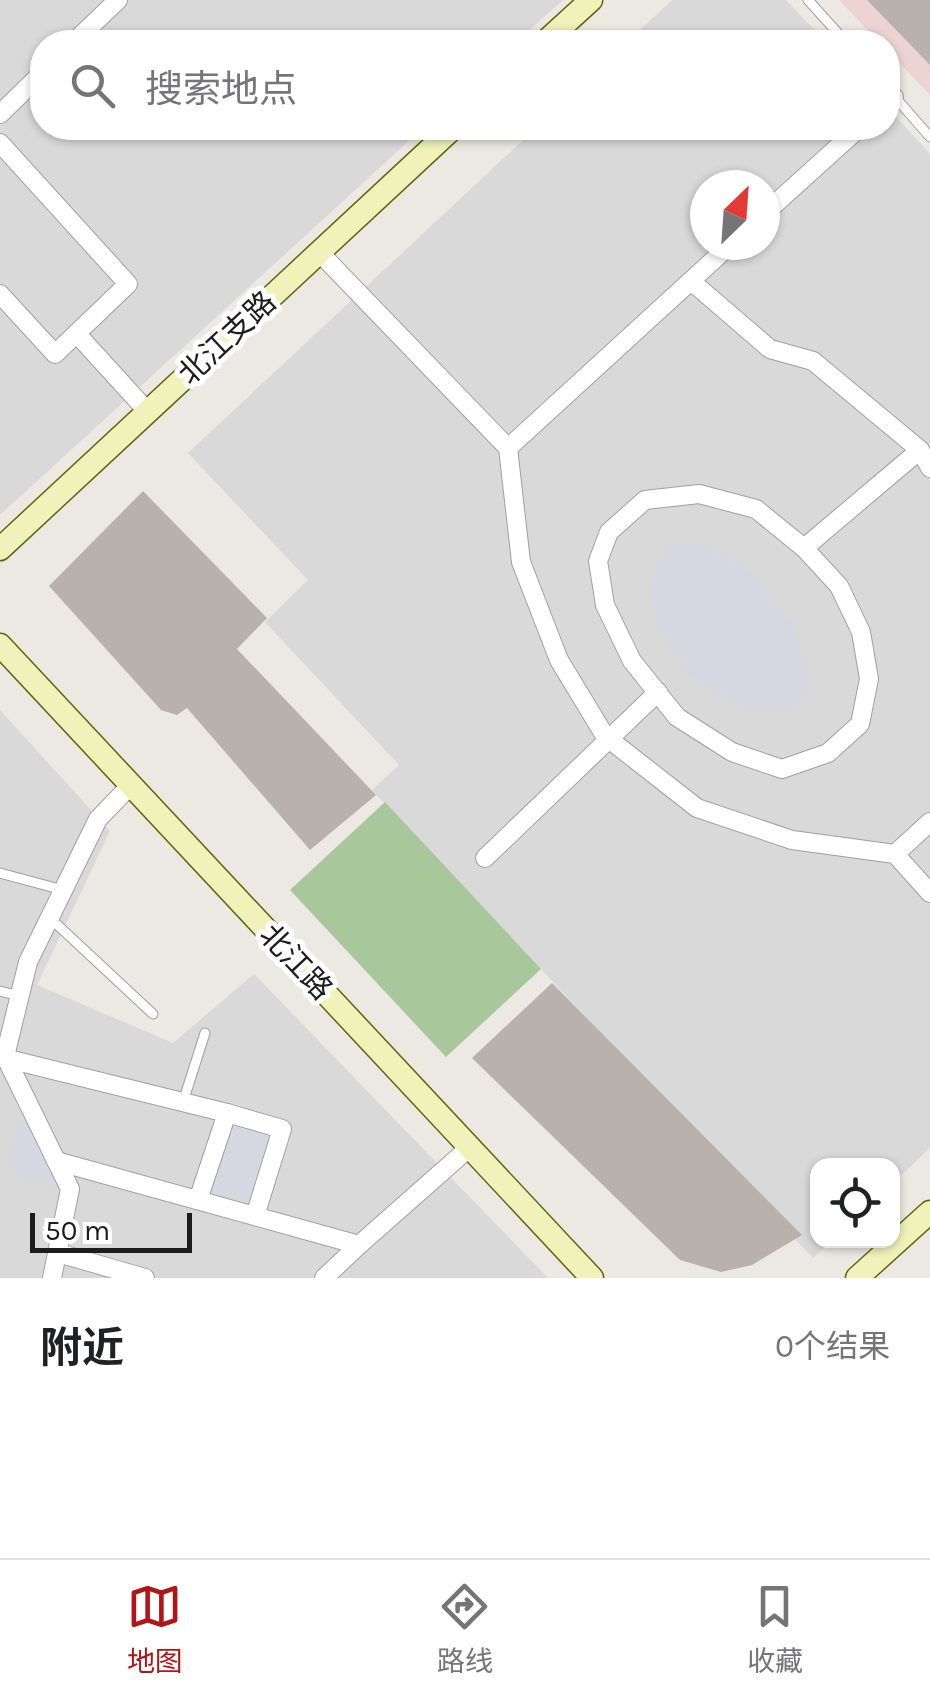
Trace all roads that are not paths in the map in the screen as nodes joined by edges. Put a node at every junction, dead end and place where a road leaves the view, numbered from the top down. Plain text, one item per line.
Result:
1 (118, 0) edge
2 (591, 0) edge
3 (808, 0) edge
4 (87, 30) edge
5 (558, 30) edge
6 (835, 30) edge
7 (30, 85) edge
8 (900, 106) edge
9 (0, 114) edge
10 (930, 137) edge
11 (441, 140) edge
12 (846, 140) edge
13 (0, 143) edge
14 (780, 200) edge
15 (319, 252) junction
16 (714, 260) edge
17 (691, 281) junction
18 (0, 294) edge
19 (76, 334) junction
20 (148, 412) junction
21 (508, 448) junction
22 (920, 450) junction
23 (930, 468) edge
24 (804, 548) junction
25 (0, 549) edge
26 (0, 645) edge
27 (658, 692) junction
28 (131, 785) junction
29 (930, 822) edge
30 (895, 854) junction
31 (485, 858) dead end
32 (0, 873) edge
33 (63, 890) junction
34 (930, 893) edge
35 (50, 918) junction
36 (0, 991) edge
37 (20, 996) junction
38 (153, 1014) dead end
39 (205, 1033) dead end
40 (2, 1056) edge
41 (183, 1102) junction
42 (227, 1113) junction
43 (470, 1148) junction
44 (56, 1161) junction
45 (198, 1200) junction
46 (255, 1216) junction
47 (927, 1219) edge
48 (359, 1245) junction
49 (58, 1253) junction
50 (52, 1278) edge
51 (145, 1278) edge
52 (324, 1278) edge
53 (592, 1278) edge
54 (858, 1278) edge

1 - 4 street
2 - 5 street
3 - 6 lane
7 - 9 street
8 - 10 lane
11 - 15 street, 北江支路
12 - 14 street
13 - 19 street
15 - 20 street, 北江支路
15 - 21 street
16 - 17 street
17 - 21 street
17 - 22 street
18 - 19 street
19 - 20 street
20 - 25 street, 北江支路
21 - 30 street
22 - 23 street
22 - 24 street
24 - 27 street
24 - 27 street
26 - 28 street, 北江路
27 - 31 street
28 - 33 street
28 - 43 street, 北江路
29 - 30 street
30 - 34 street
32 - 33 lane
33 - 35 street
35 - 37 street
35 - 38 lane
36 - 37 lane
37 - 40 street
39 - 41 lane
40 - 41 street
40 - 44 street
41 - 42 street
42 - 45 street
42 - 46 street
43 - 48 street
43 - 53 street, 北江路
44 - 45 street
44 - 49 street
45 - 46 street
46 - 48 street
47 - 54 street
48 - 52 street
49 - 50 street
49 - 51 street

